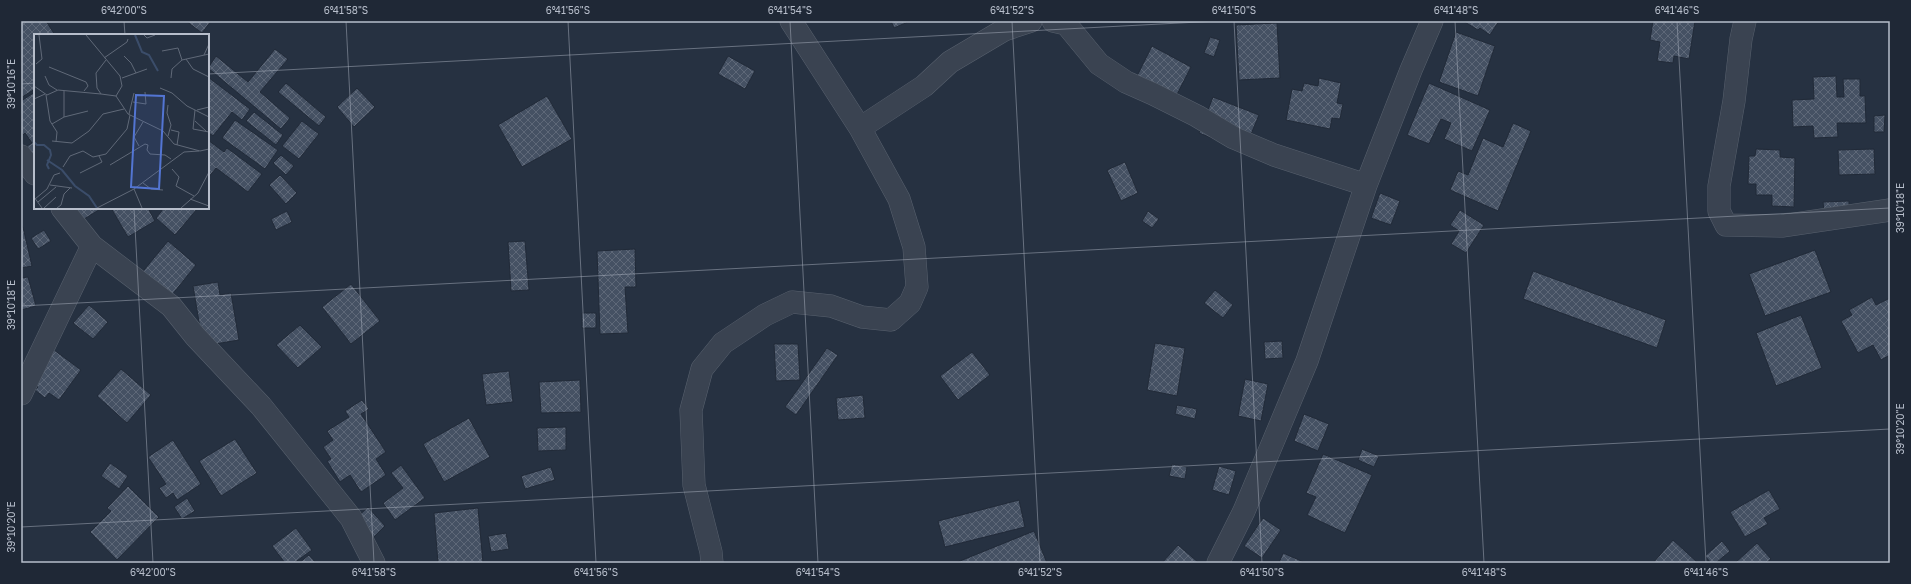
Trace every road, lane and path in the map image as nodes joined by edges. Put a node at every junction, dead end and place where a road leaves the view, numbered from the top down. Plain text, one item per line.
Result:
1 (791, 21) edge
2 (1032, 21) edge
3 (1053, 21) edge
4 (1432, 21) edge
5 (1746, 21) edge
6 (860, 128) junction
7 (21, 156) edge
8 (34, 173) edge
9 (1366, 185) junction
10 (63, 209) edge
11 (1890, 210) edge
12 (92, 246) junction
13 (21, 394) edge
14 (374, 563) edge
15 (712, 563) edge
16 (1218, 563) edge

1 - 6 street
2 - 6 street
3 - 9 street
4 - 9 street
5 - 11 street
6 - 15 street
7 - 8 street
9 - 16 street
10 - 12 street
12 - 13 street
12 - 14 street

